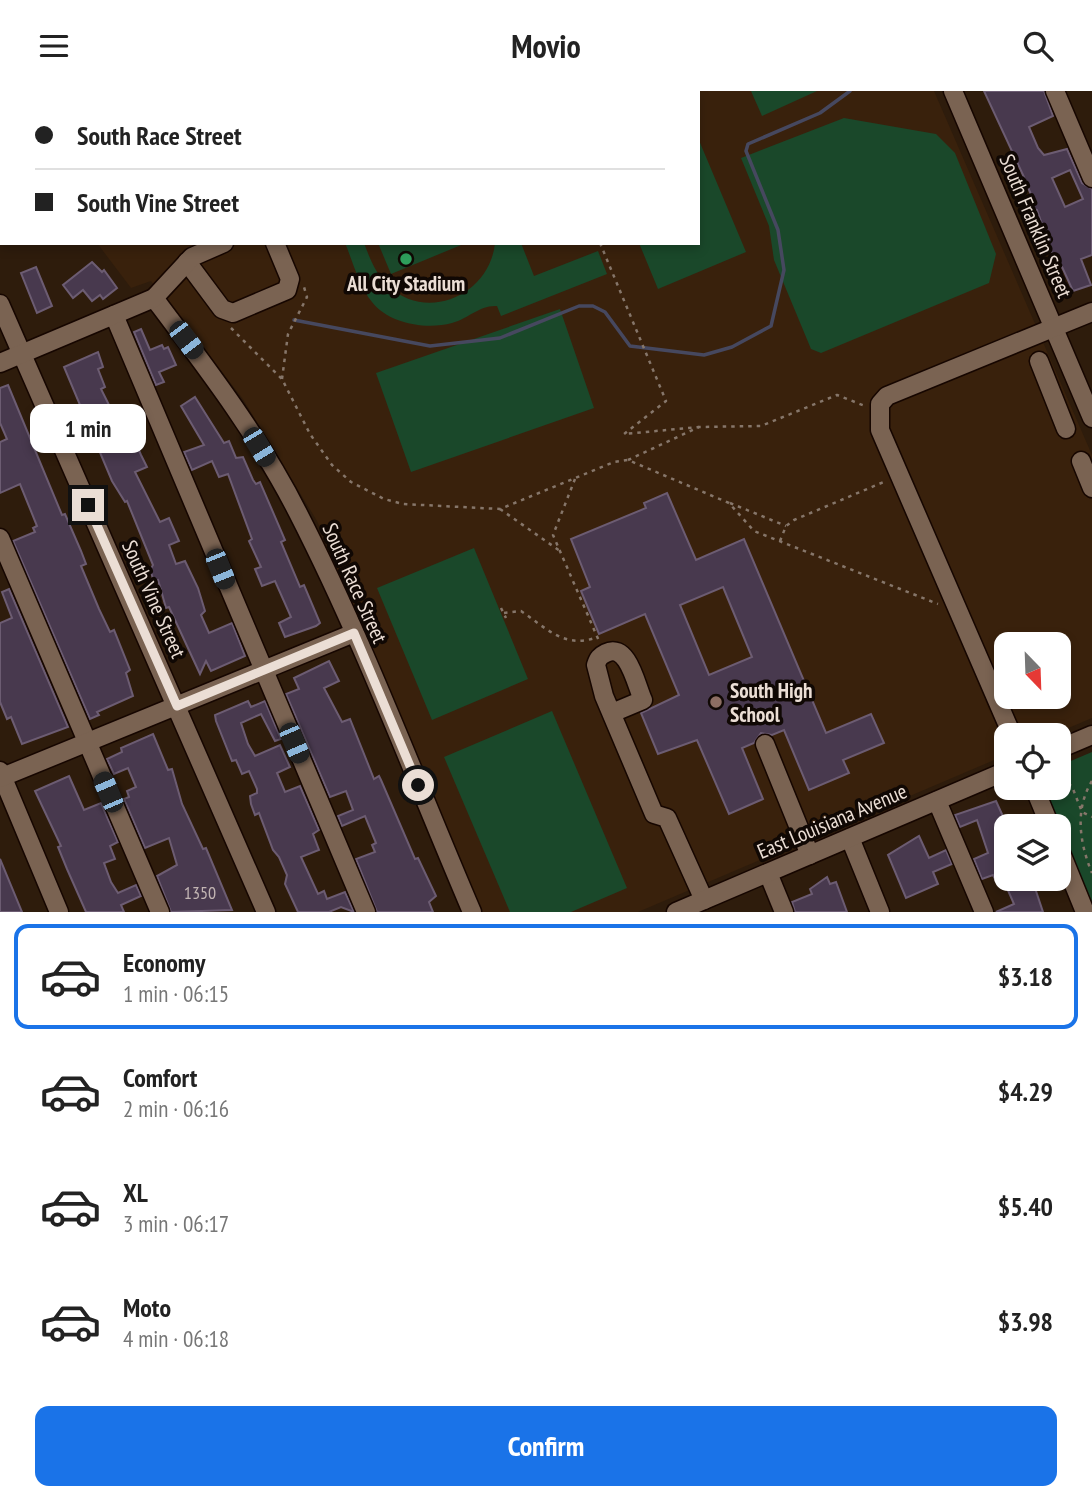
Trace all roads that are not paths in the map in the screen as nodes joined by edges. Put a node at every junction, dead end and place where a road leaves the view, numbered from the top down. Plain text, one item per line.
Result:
1 (953, 91) edge
2 (1055, 91) edge
3 (1092, 178) edge
4 (219, 245) edge
5 (276, 245) edge
6 (191, 254) edge
7 (154, 298) junction
8 (0, 304) edge
9 (1092, 312) edge
10 (114, 315) junction
11 (1054, 328) junction
12 (22, 354) junction
13 (1039, 361) dead end
14 (0, 363) edge
15 (1092, 418) edge
16 (1066, 429) dead end
17 (1081, 461) dead end
18 (1092, 488) edge
19 (0, 538) edge
20 (354, 633) junction
21 (263, 671) junction
22 (177, 706) junction
23 (612, 713) junction
24 (1007, 723) edge
25 (1092, 735) edge
26 (87, 743) junction
27 (765, 744) dead end
28 (1071, 744) edge
29 (1, 775) edge
30 (994, 776) edge
31 (937, 801) junction
32 (850, 838) junction
33 (810, 855) junction
34 (768, 873) junction
35 (1071, 878) edge
36 (704, 900) junction
37 (59, 912) edge
38 (160, 912) edge
39 (266, 912) edge
40 (366, 912) edge
41 (472, 912) edge
42 (677, 912) edge
43 (784, 912) edge
44 (880, 912) edge
45 (984, 912) edge
46 (1085, 912) edge

1 - 11 street, South Franklin Street
2 - 3 street
4 - 6 street
5 - 6 street
6 - 7 street
7 - 10 street
7 - 20 street, South Race Street
8 - 12 street, South Vine Street
9 - 11 street
10 - 12 street
10 - 21 street
11 - 15 street, South Franklin Street
11 - 24 street
12 - 14 street
12 - 22 street, South Vine Street
13 - 16 street
17 - 18 street
19 - 26 street
20 - 21 street
20 - 41 street, South Race Street
21 - 22 street
21 - 40 street
22 - 26 street
22 - 39 street, South Vine Street
23 - 23 street
23 - 36 street
25 - 28 street
26 - 29 street
26 - 38 street
27 - 33 street
29 - 37 street
30 - 31 street, East Louisiana Avenue
31 - 32 street, East Louisiana Avenue
31 - 45 street
32 - 33 street, East Louisiana Avenue
32 - 44 street
33 - 34 street, East Louisiana Avenue
34 - 36 street, East Louisiana Avenue
34 - 43 street
35 - 46 street
36 - 42 street, East Louisiana Avenue

